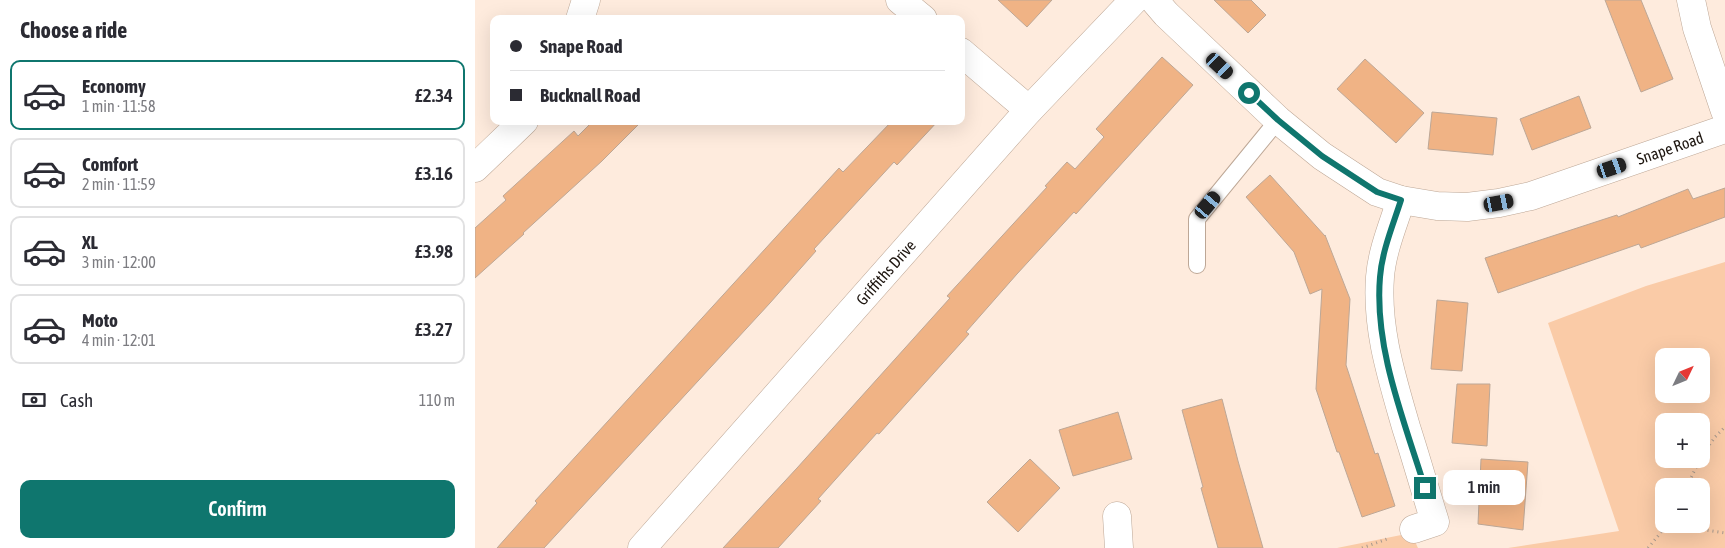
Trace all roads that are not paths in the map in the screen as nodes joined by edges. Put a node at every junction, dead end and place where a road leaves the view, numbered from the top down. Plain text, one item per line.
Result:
1 (586, 0) edge
2 (900, 0) edge
3 (1134, 0) edge
4 (1154, 0) edge
5 (1691, 0) edge
6 (581, 15) edge
7 (918, 15) edge
8 (965, 55) edge
9 (1029, 110) junction
10 (1725, 111) edge
11 (1278, 120) junction
12 (521, 125) edge
13 (1725, 129) edge
14 (475, 168) edge
15 (1401, 200) junction
16 (1197, 266) dead end
17 (1117, 516) dead end
18 (1414, 529) dead end
19 (642, 548) edge
20 (1119, 548) edge

1 - 6 street
2 - 7 street
3 - 9 street, Griffiths Drive
4 - 11 street, Snape Road
5 - 10 street
8 - 9 street
9 - 19 street, Griffiths Drive
11 - 15 street, Snape Road
11 - 16 lane
12 - 14 street
13 - 15 street, Snape Road
15 - 18 street
17 - 20 street

